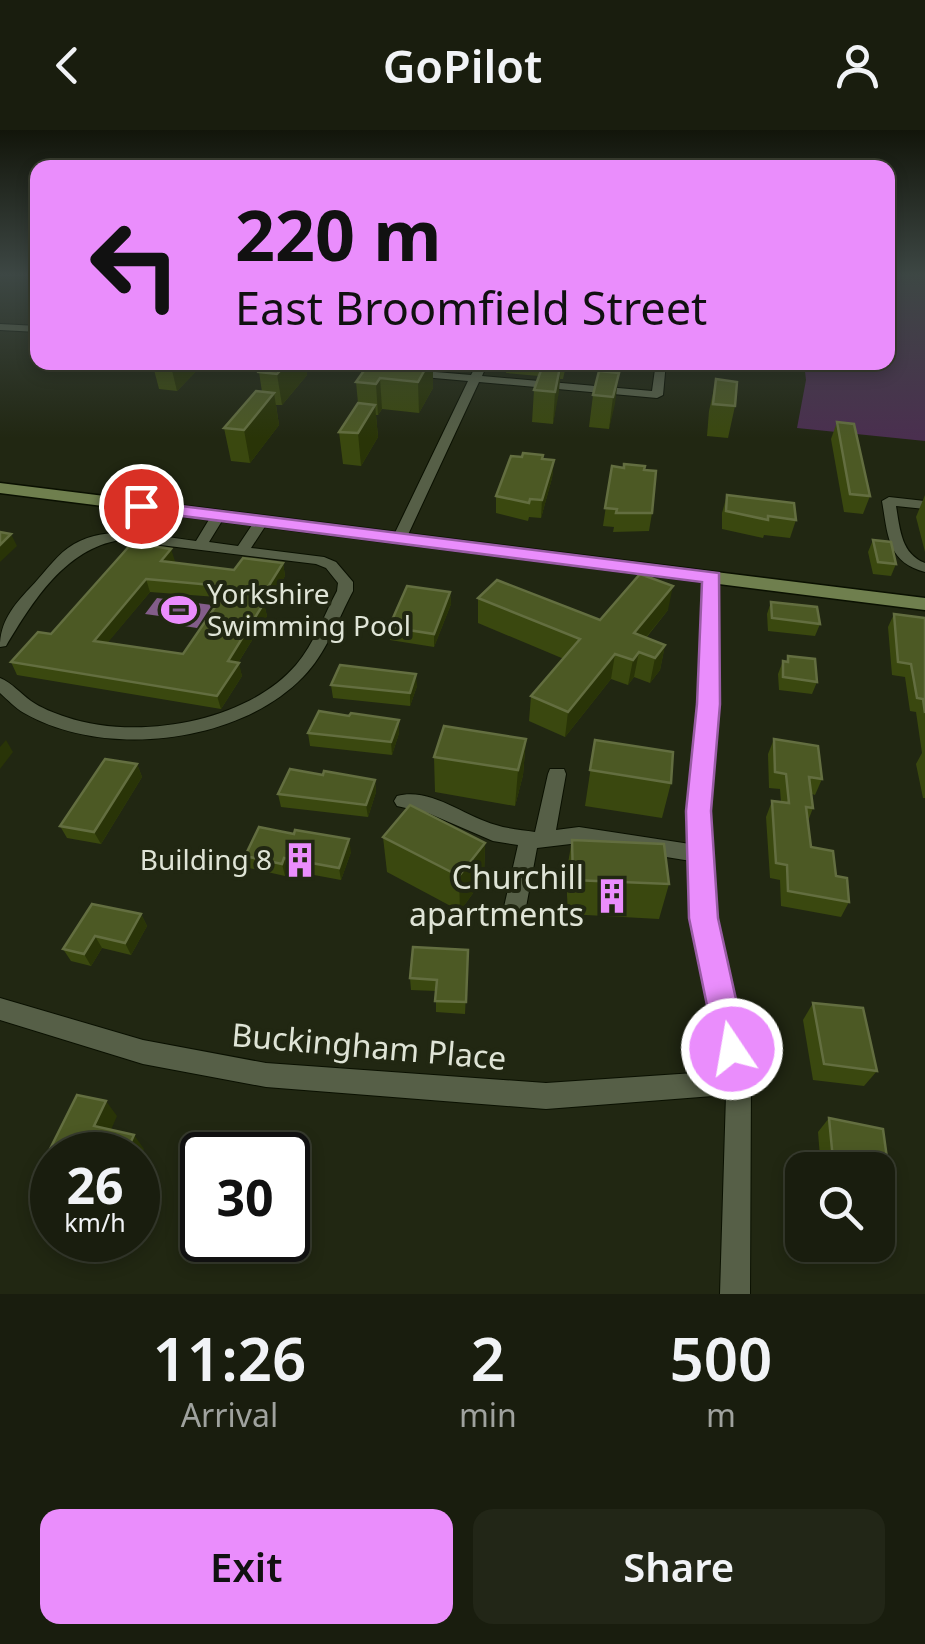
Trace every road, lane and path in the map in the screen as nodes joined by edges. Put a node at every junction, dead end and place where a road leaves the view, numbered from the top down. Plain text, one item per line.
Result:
1 (415, 370) edge
2 (479, 370) edge
3 (660, 370) edge
4 (475, 379) junction
5 (0, 488) edge
6 (925, 505) edge
7 (218, 516) junction
8 (261, 522) junction
9 (399, 539) junction
10 (200, 545) junction
11 (242, 551) junction
12 (925, 568) edge
13 (712, 578) junction
14 (925, 604) edge
15 (0, 642) edge
16 (0, 684) edge
17 (556, 774) dead end
18 (404, 801) dead end
19 (537, 839) junction
20 (701, 854) junction
21 (515, 907) dead end
22 (0, 1010) edge
23 (738, 1082) junction
24 (735, 1294) edge

1 - 4 street
2 - 4 street
3 - 4 street
4 - 9 street
5 - 7 main road
6 - 12 street
7 - 8 main road
7 - 10 street
8 - 9 main road
8 - 11 street
9 - 13 main road
10 - 11 street
10 - 15 street
11 - 16 street
13 - 14 main road
13 - 20 street
17 - 19 street
18 - 19 street
19 - 20 street
19 - 21 street
20 - 23 street
22 - 23 street, Buckingham Place
23 - 24 street

